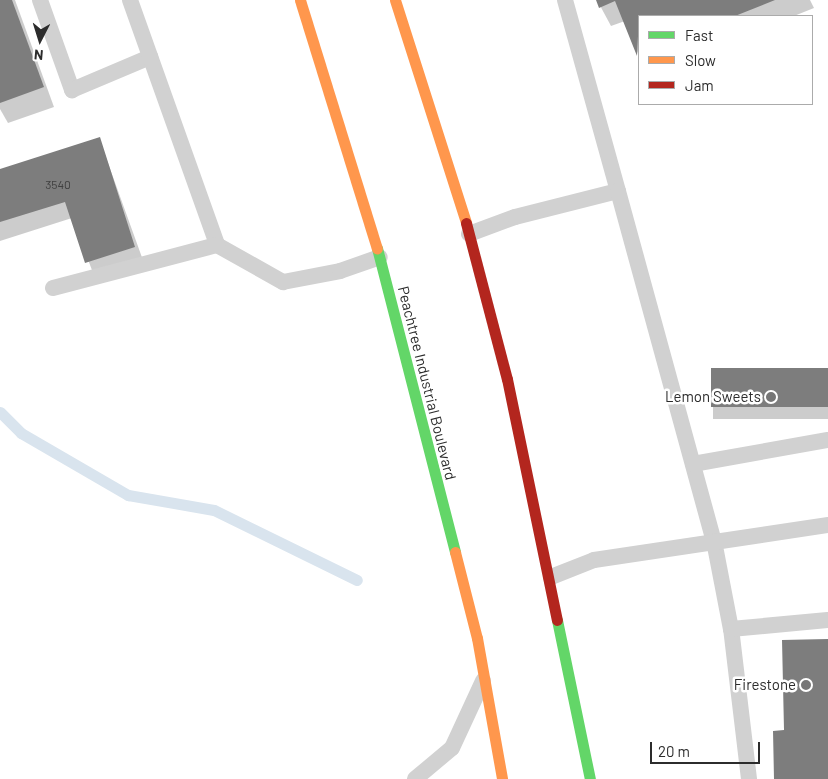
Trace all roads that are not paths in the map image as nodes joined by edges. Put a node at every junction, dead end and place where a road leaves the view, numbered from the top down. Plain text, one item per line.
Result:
1 (40, 0) edge
2 (130, 0) edge
3 (300, 0) edge
4 (395, 0) edge
5 (565, 0) edge
6 (150, 57) junction
7 (618, 191) junction
8 (469, 234) junction
9 (217, 245) junction
10 (380, 257) junction
11 (53, 288) dead end
12 (828, 440) edge
13 (693, 464) junction
14 (828, 525) edge
15 (714, 541) junction
16 (551, 577) junction
17 (828, 620) edge
18 (731, 629) junction
19 (484, 680) junction
20 (415, 779) edge
21 (502, 779) edge
22 (590, 779) edge
23 (749, 779) edge

1 - 6 lane
2 - 6 lane
3 - 10 highway, Peachtree Industrial Boulevard
4 - 8 highway
5 - 7 lane
6 - 9 lane
7 - 8 lane
7 - 13 lane
8 - 16 highway
9 - 10 lane
9 - 11 lane
10 - 19 highway, Peachtree Industrial Boulevard
12 - 13 lane
13 - 15 lane
14 - 15 lane
15 - 16 lane
15 - 18 lane
16 - 22 highway
17 - 18 lane
18 - 23 lane
19 - 20 lane
19 - 21 highway, Peachtree Industrial Boulevard

